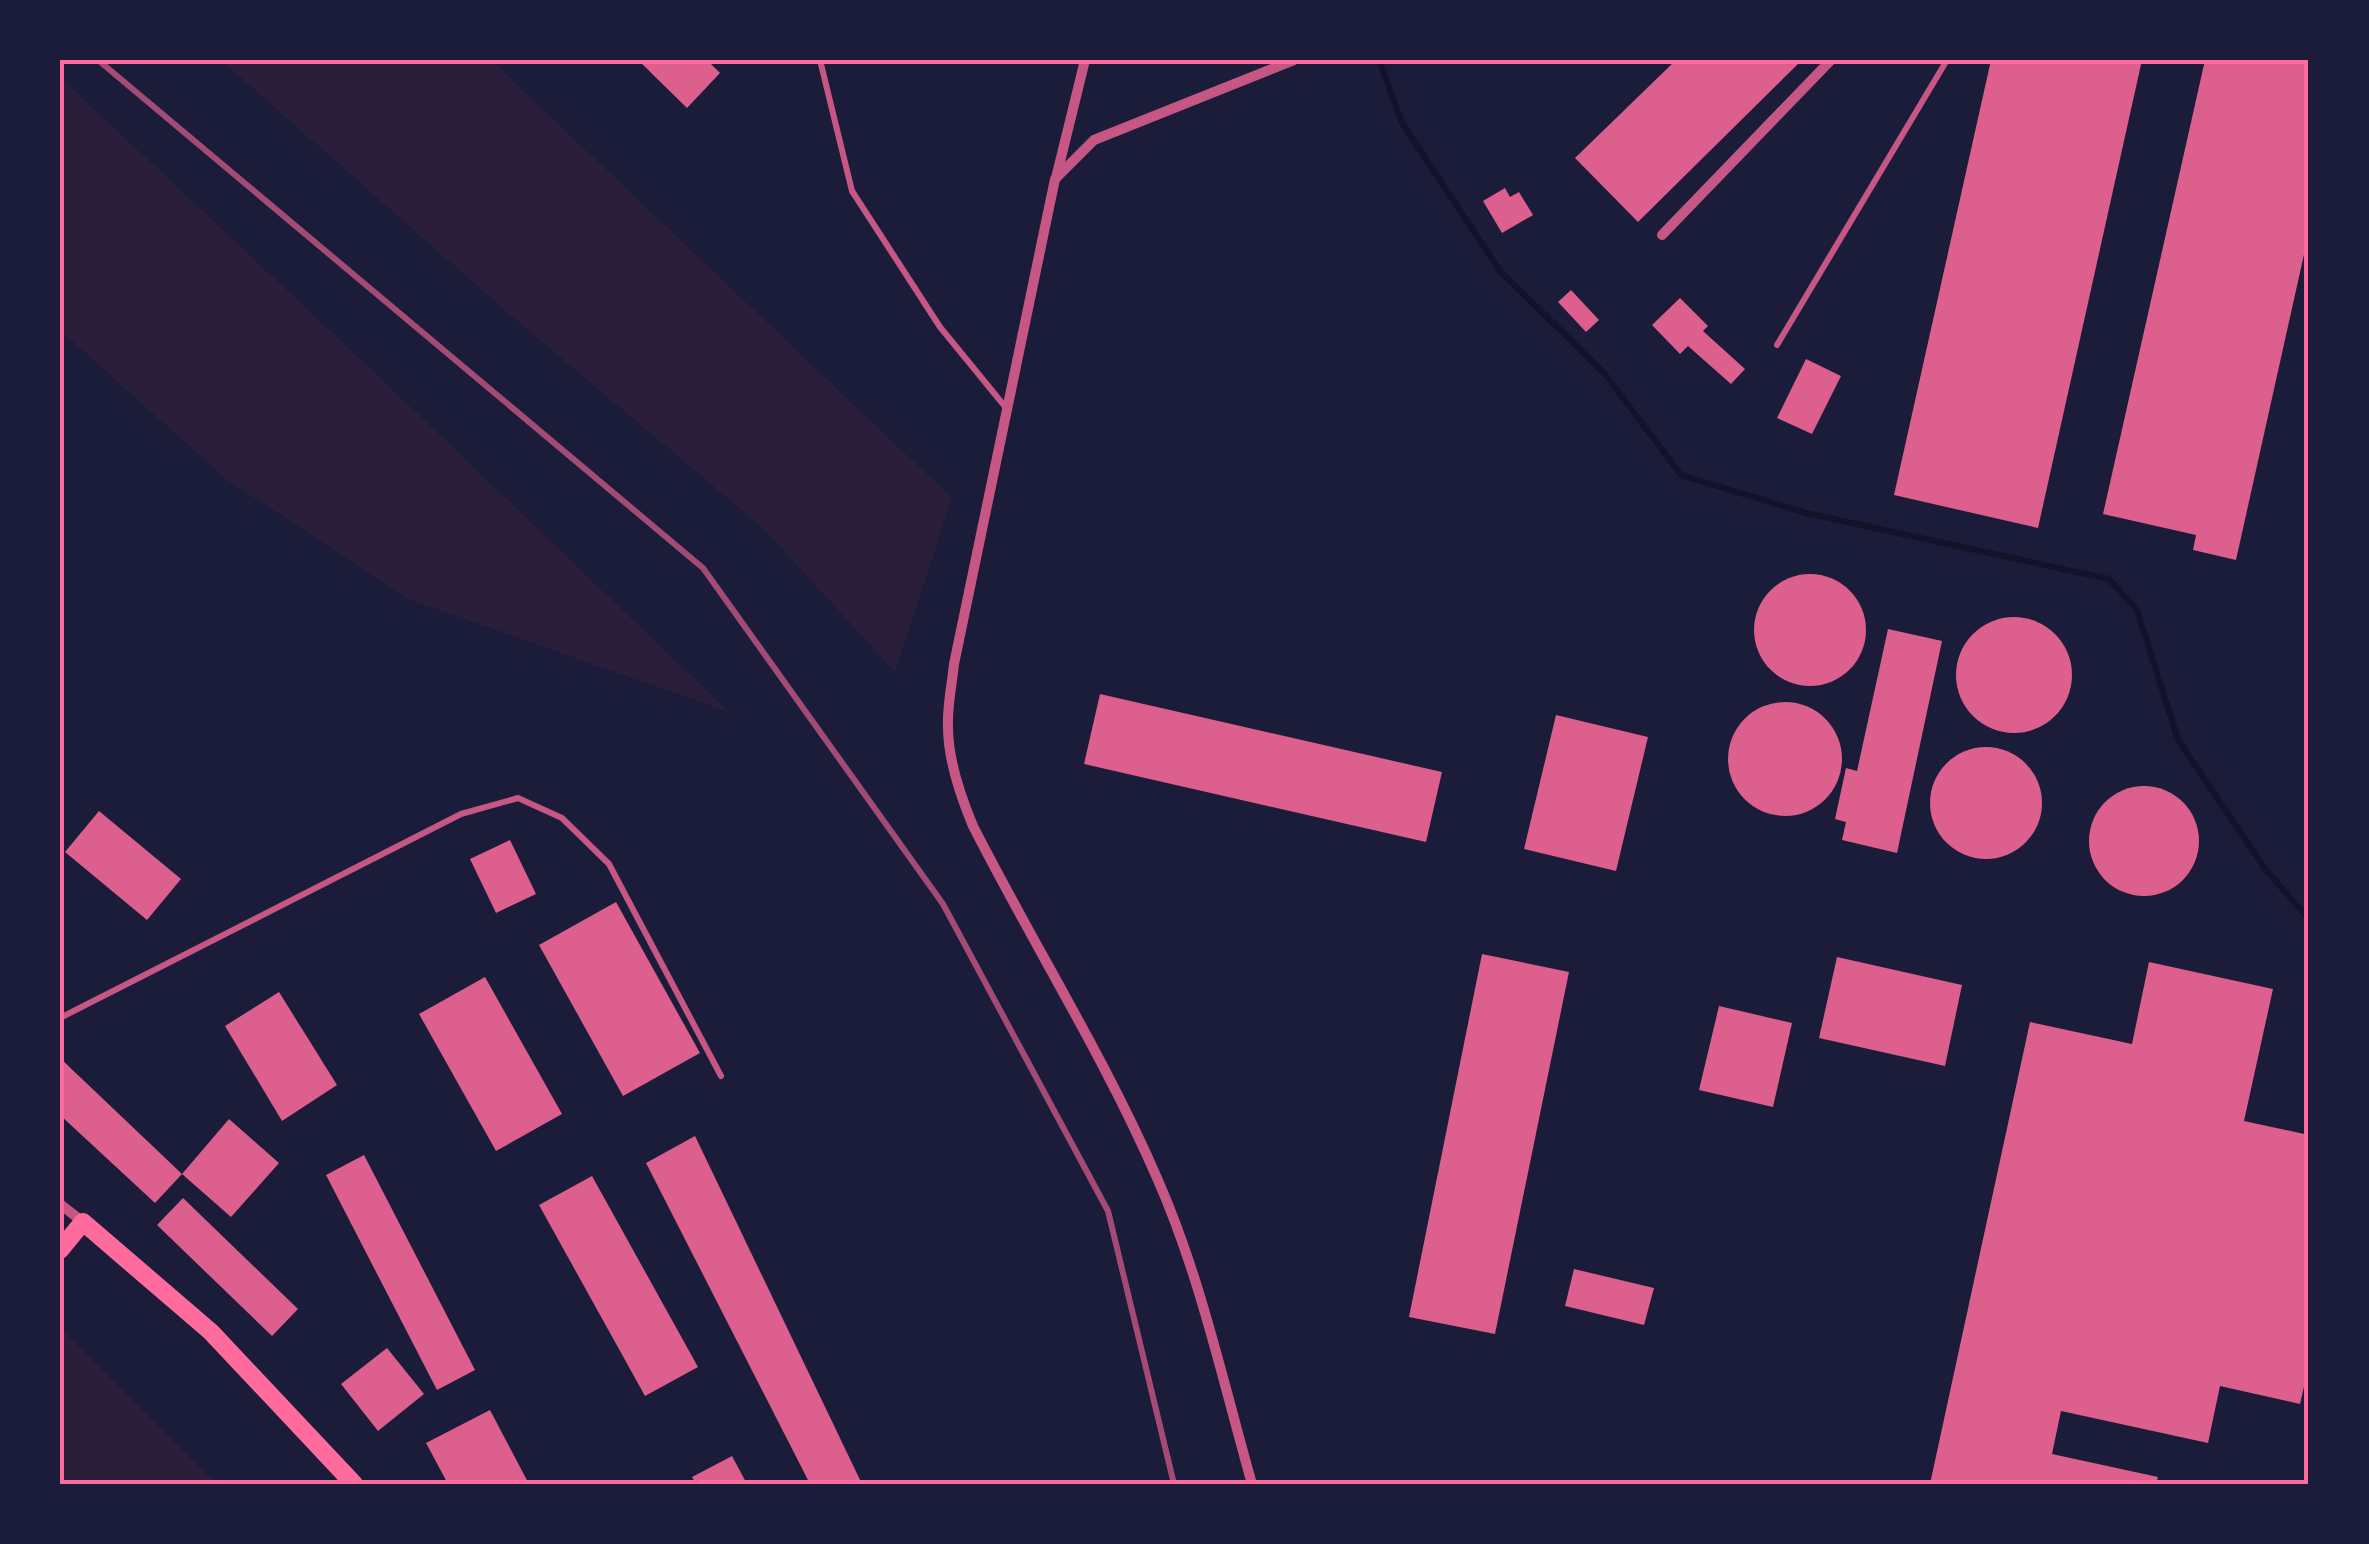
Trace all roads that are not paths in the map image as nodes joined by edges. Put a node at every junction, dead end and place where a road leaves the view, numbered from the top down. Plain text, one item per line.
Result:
1 (820, 60) edge
2 (1085, 60) edge
3 (1294, 60) edge
4 (1831, 60) edge
5 (1948, 60) edge
6 (1055, 179) junction
7 (1662, 234) dead end
8 (1778, 346) dead end
9 (1007, 410) junction
10 (60, 1018) edge
11 (721, 1076) dead end
12 (60, 1204) edge
13 (83, 1222) junction
14 (60, 1250) edge
15 (354, 1484) edge
16 (1252, 1484) edge

1 - 9 lane
2 - 6 street
3 - 6 street
4 - 7 street
5 - 8 lane
6 - 9 street
9 - 16 street
10 - 11 lane
12 - 13 street
13 - 14 main road
13 - 15 main road

